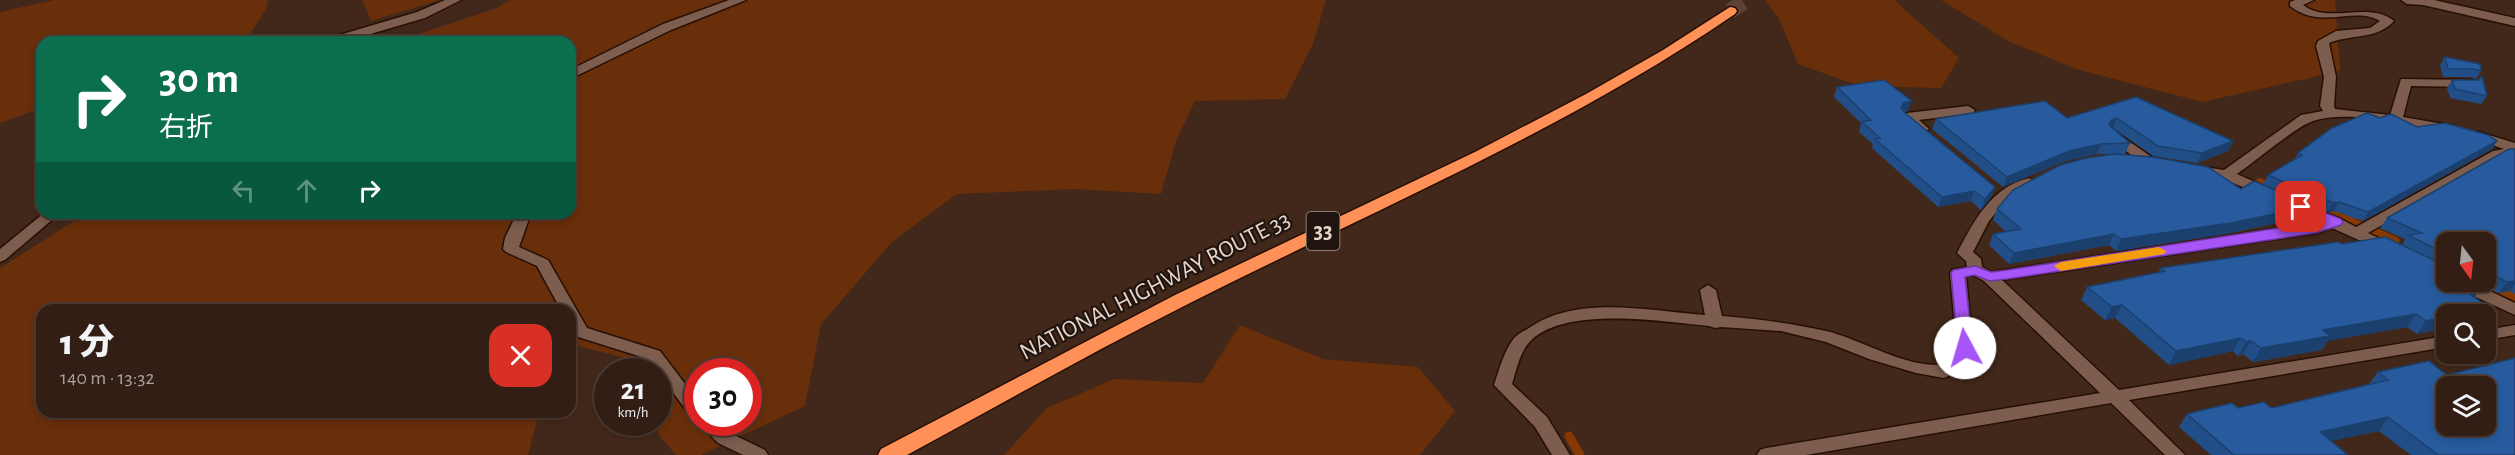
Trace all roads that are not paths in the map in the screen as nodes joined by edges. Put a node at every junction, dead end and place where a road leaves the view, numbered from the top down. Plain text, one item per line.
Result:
1 (455, 0) edge
2 (740, 0) edge
3 (2308, 0) edge
4 (2407, 0) edge
5 (1730, 11) tunnel mouth
6 (2515, 22) edge
7 (350, 36) edge
8 (576, 72) edge
9 (2469, 83) edge
10 (1968, 110) dead end
11 (2331, 113) junction
12 (2396, 118) junction
13 (2113, 134) edge
14 (1933, 138) edge
15 (2515, 150) edge
16 (2120, 158) edge
17 (2182, 167) edge
18 (2227, 175) junction
19 (2040, 176) edge
20 (46, 219) edge
21 (521, 219) edge
22 (2336, 222) junction
23 (2357, 233) junction
24 (0, 257) edge
25 (2407, 257) edge
26 (1983, 273) junction
27 (1708, 290) dead end
28 (2478, 292) edge
29 (566, 304) edge
30 (2515, 310) edge
31 (576, 322) edge
32 (1715, 322) junction
33 (2515, 330) edge
34 (2496, 333) edge
35 (2436, 343) edge
36 (684, 395) edge
37 (2116, 398) junction
38 (721, 436) edge
39 (759, 455) edge
40 (890, 455) edge
41 (1561, 455) edge
42 (1766, 455) edge
43 (2176, 455) edge

1 - 7 street
2 - 8 street
3 - 11 street
4 - 6 street
5 - 40 highway, NATIONAL HIGHWAY ROUTE 33 / 33
9 - 12 street
10 - 14 street
11 - 12 street
11 - 18 street
12 - 15 street
13 - 16 street
15 - 23 street
17 - 18 street
18 - 22 street
19 - 26 street
20 - 24 street
21 - 29 street
22 - 23 street
22 - 26 street
23 - 25 street
26 - 32 street
26 - 37 street
27 - 32 street
28 - 30 street
31 - 36 street
32 - 41 street
33 - 34 street
35 - 37 street
37 - 42 street
37 - 43 street
38 - 39 street

